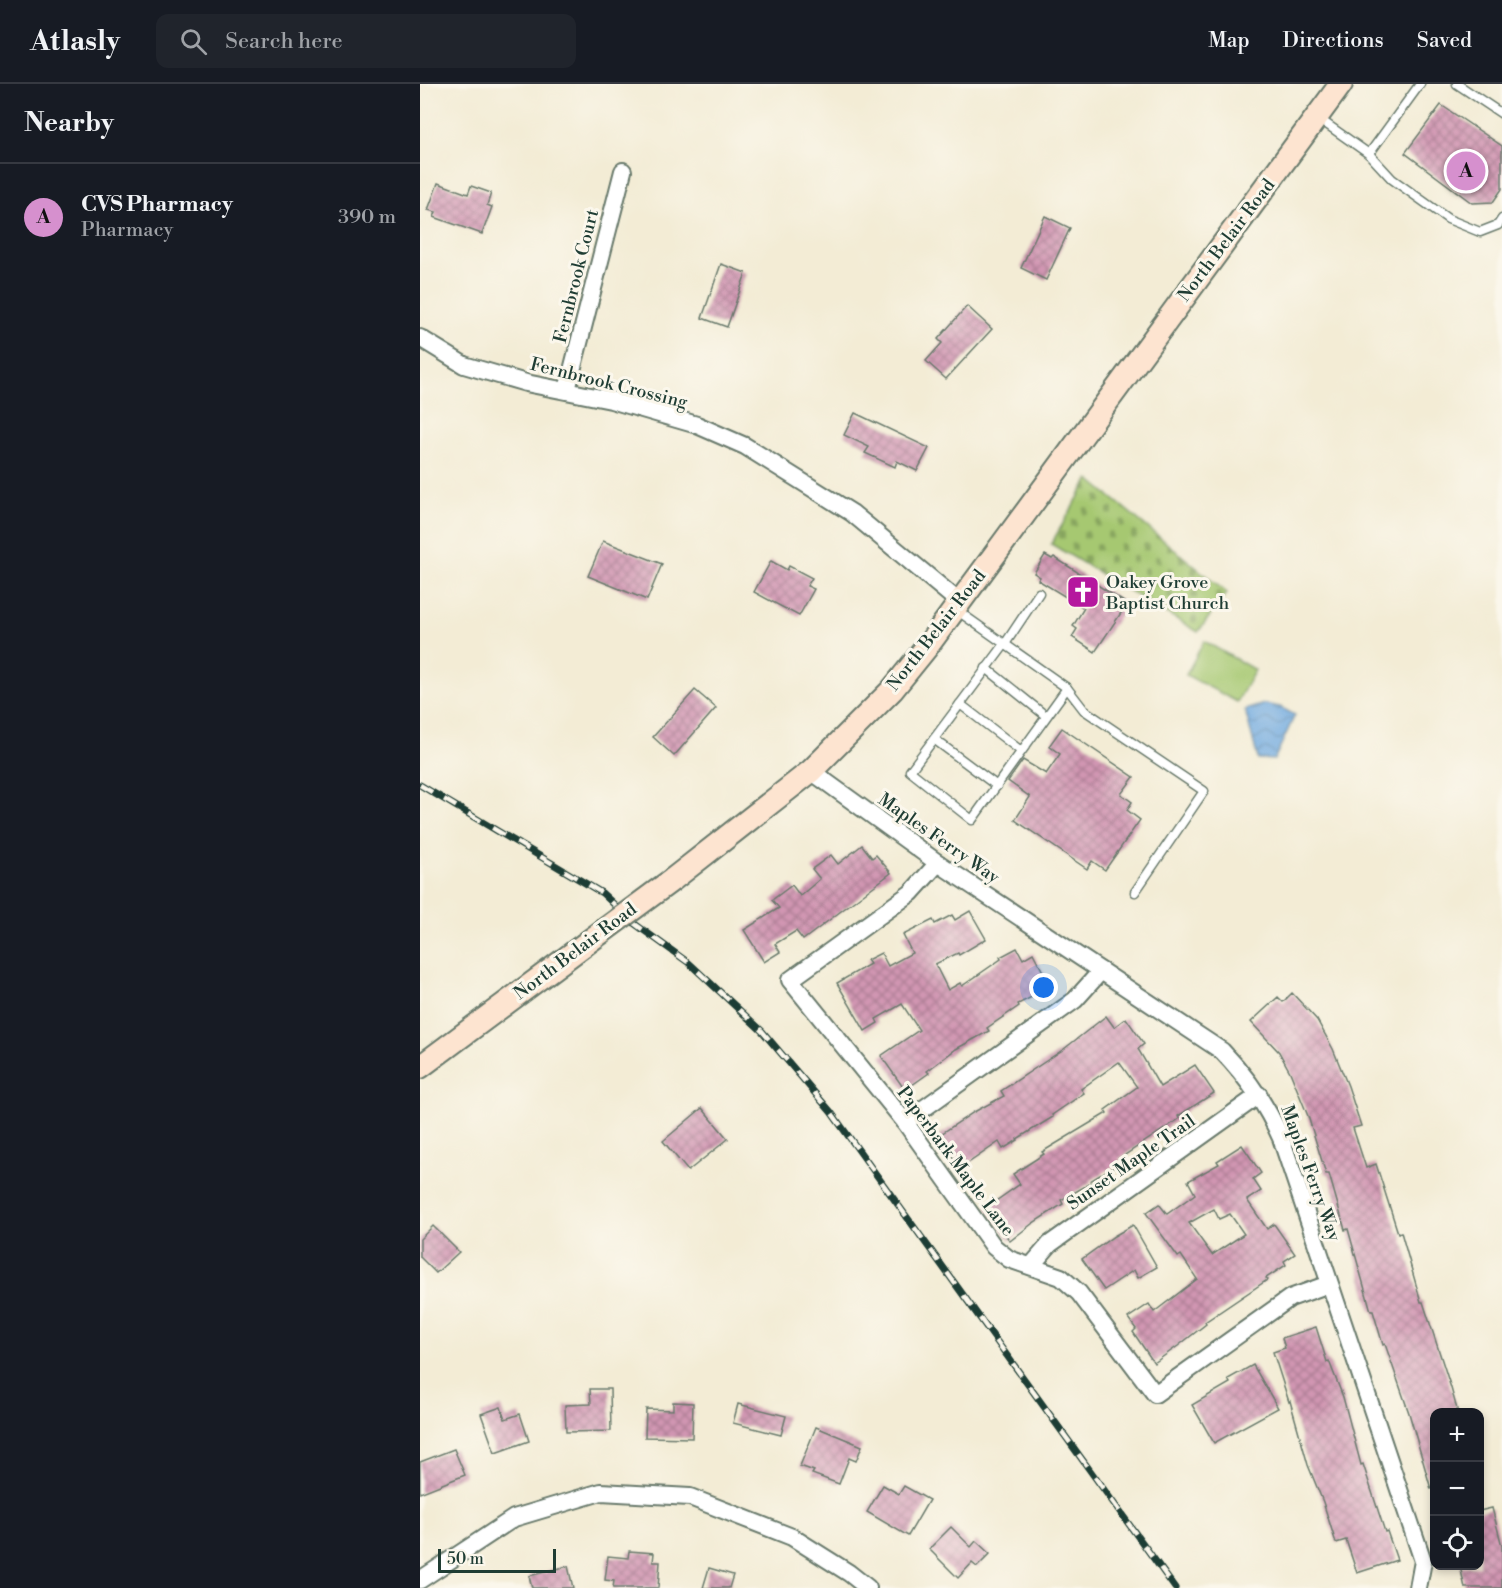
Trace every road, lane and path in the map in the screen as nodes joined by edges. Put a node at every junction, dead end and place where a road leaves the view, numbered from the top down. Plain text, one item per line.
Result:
1 (1341, 84) edge
2 (1420, 84) edge
3 (1457, 84) edge
4 (1502, 114) edge
5 (1318, 117) junction
6 (1369, 153) junction
7 (623, 171) dead end
8 (1502, 219) edge
9 (420, 338) edge
10 (567, 390) junction
11 (1040, 593) dead end
12 (957, 605) junction
13 (1005, 644) junction
14 (986, 668) junction
15 (1067, 688) junction
16 (960, 704) junction
17 (1047, 716) junction
18 (934, 739) junction
19 (1021, 752) junction
20 (811, 771) junction
21 (997, 786) junction
22 (938, 863) junction
23 (1135, 892) dead end
24 (1101, 970) junction
25 (420, 1067) edge
26 (1259, 1095) junction
27 (905, 1122) junction
28 (1031, 1266) junction
29 (1329, 1284) junction
30 (420, 1580) edge
31 (868, 1588) edge
32 (1418, 1588) edge

1 - 5 street, North Belair Road
2 - 6 lane
3 - 4 lane
5 - 6 lane
5 - 12 street, North Belair Road
6 - 8 lane
7 - 10 street, Fernbrook Court
9 - 10 street, Fernbrook Crossing
10 - 12 street, Fernbrook Crossing
11 - 13 lane
12 - 13 lane
12 - 20 street, North Belair Road
13 - 14 lane
13 - 15 lane
14 - 16 lane
14 - 17 lane
15 - 17 lane
15 - 23 lane
16 - 18 lane
16 - 19 lane
17 - 19 lane
18 - 21 lane
18 - 21 lane
19 - 21 lane
20 - 22 street, Maples Ferry Way
20 - 25 street, North Belair Road, bridge
22 - 24 street, Maples Ferry Way
22 - 27 street, Paperbark Maple Lane
24 - 26 street, Maples Ferry Way
24 - 27 street
26 - 28 street, Sunset Maple Trail
26 - 29 street, Maples Ferry Way
27 - 28 street, Paperbark Maple Lane
28 - 29 street, Paperbark Maple Lane
29 - 32 street, Maples Ferry Way
30 - 31 street

